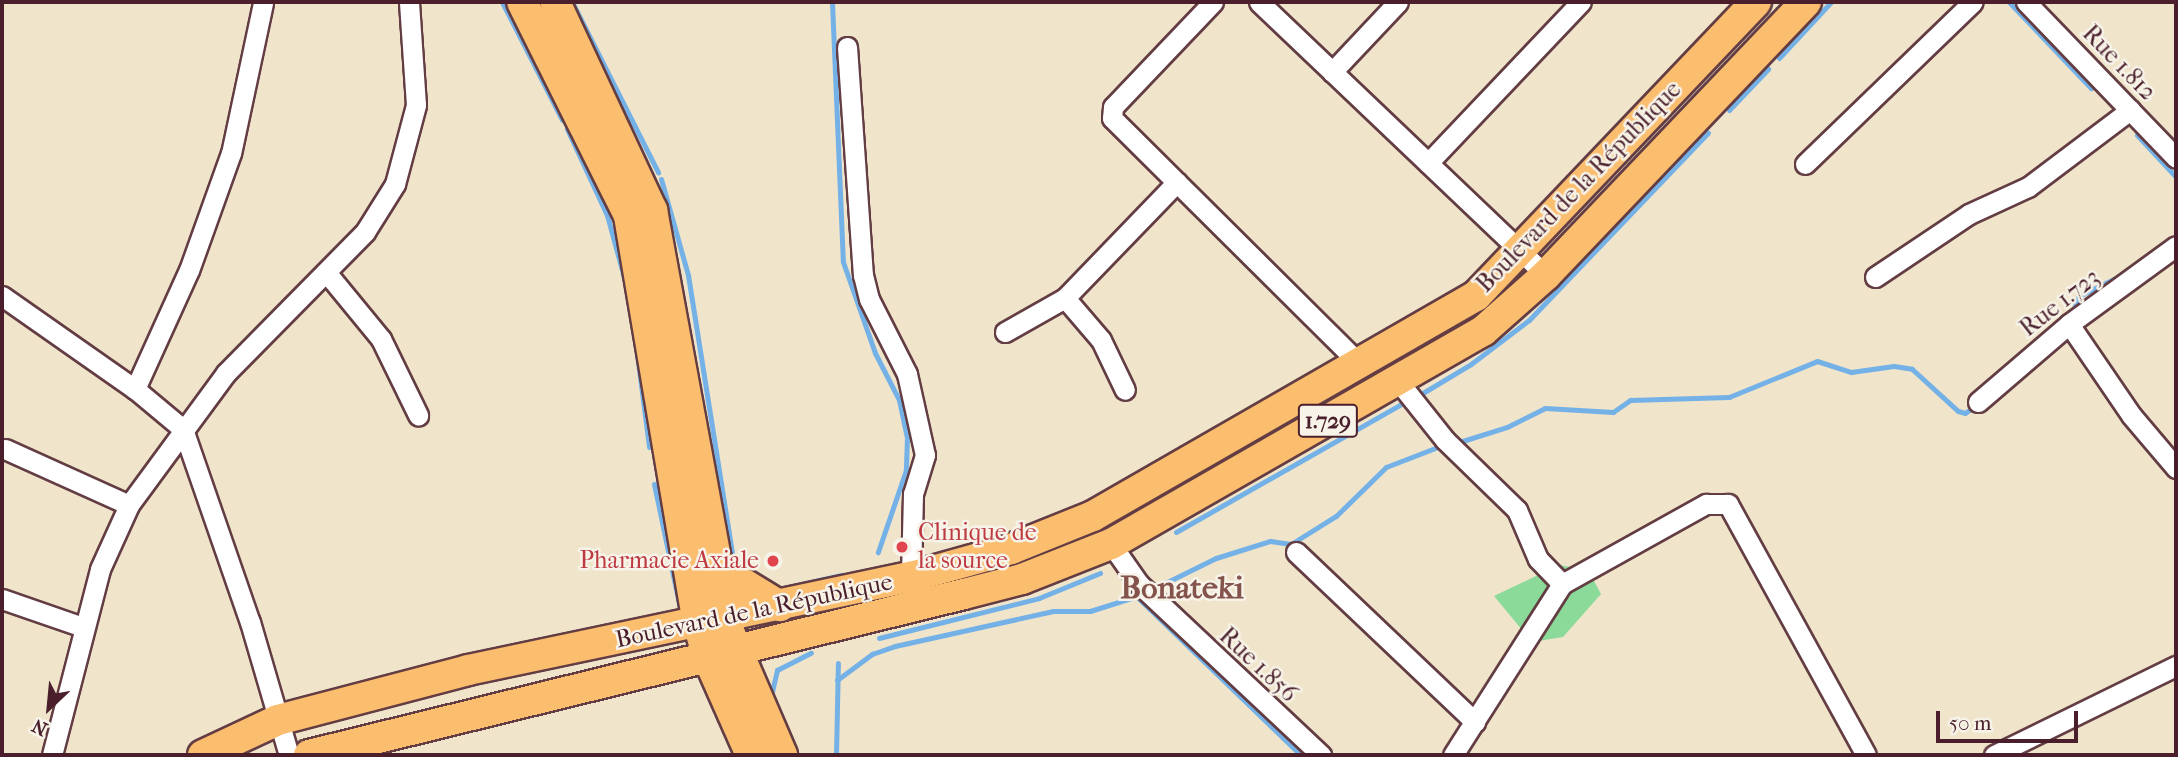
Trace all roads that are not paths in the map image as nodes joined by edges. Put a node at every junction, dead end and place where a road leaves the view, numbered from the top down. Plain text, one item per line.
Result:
1 (410, 2) edge
2 (522, 2) edge
3 (555, 2) edge
4 (1213, 2) edge
5 (1259, 2) edge
6 (1398, 2) edge
7 (1581, 2) edge
8 (1756, 2) edge
9 (1806, 2) edge
10 (1973, 2) edge
11 (2026, 2) edge
12 (263, 3) edge
13 (847, 47) dead end
14 (1332, 72) junction
15 (2130, 110) junction
16 (2176, 158) edge
17 (1429, 163) junction
18 (1805, 164) dead end
19 (1177, 182) junction
20 (2176, 246) edge
21 (1522, 251) junction
22 (326, 272) junction
23 (1546, 275) junction
24 (1875, 277) dead end
25 (2, 296) edge
26 (1065, 298) junction
27 (2069, 324) junction
28 (1005, 332) dead end
29 (1361, 365) junction
30 (135, 389) junction
31 (1125, 390) dead end
32 (1407, 394) junction
33 (1978, 402) dead end
34 (418, 415) dead end
35 (183, 429) junction
36 (5, 449) dead end
37 (2176, 468) edge
38 (129, 505) junction
39 (1111, 544) junction
40 (1296, 552) dead end
41 (718, 568) junction
42 (911, 577) junction
43 (1562, 584) junction
44 (2, 598) edge
45 (780, 606) junction
46 (712, 621) junction
47 (83, 627) junction
48 (788, 635) junction
49 (721, 654) junction
50 (2176, 666) edge
51 (751, 688) junction
52 (278, 720) junction
53 (1475, 722) junction
54 (52, 755) edge
55 (203, 755) edge
56 (289, 755) edge
57 (309, 755) edge
58 (751, 755) edge
59 (782, 755) edge
60 (1321, 755) edge
61 (1453, 755) edge
62 (1866, 755) edge
63 (1994, 755) edge

1 - 22 street
2 - 46 main road
3 - 41 main road
4 - 19 street
5 - 14 street
6 - 14 street
7 - 17 street
8 - 21 main road, Boulevard de la République / 1.729
9 - 23 main road, Boulevard de la République / 1.729
10 - 18 street
11 - 15 street, Rue 1.812
12 - 30 street
13 - 42 street
14 - 17 street
15 - 16 street, Rue 1.812
15 - 24 street
17 - 21 street
19 - 26 street
19 - 29 street
20 - 27 street, Rue 1.723
21 - 23 street
21 - 29 main road, Boulevard de la République / 1.729
22 - 34 street
22 - 35 street
23 - 32 main road, Boulevard de la République / 1.729
25 - 30 street
26 - 28 street
26 - 31 street
27 - 33 street, Rue 1.723
27 - 37 street
29 - 42 main road, Boulevard de la République / 1.729
30 - 35 street
32 - 39 main road, Boulevard de la République / 1.729
32 - 43 street
35 - 38 street
35 - 52 street
36 - 38 street
38 - 47 street
39 - 48 main road, Boulevard de la République / 1.729
39 - 60 street, Rue 1.856
40 - 53 street
41 - 45 main road
41 - 46 main road
42 - 45 main road, Boulevard de la République / 1.729
43 - 53 street
43 - 62 street
44 - 47 street
45 - 46 main road, Boulevard de la République / 1.729
46 - 49 main road
46 - 52 main road, Boulevard de la République
47 - 54 street
48 - 49 main road, Boulevard de la République / 1.729
48 - 51 main road
49 - 51 main road
49 - 57 main road, Boulevard de la République
49 - 58 main road
50 - 63 street
51 - 59 main road
52 - 55 main road, Boulevard de la République
52 - 56 street
53 - 61 street

